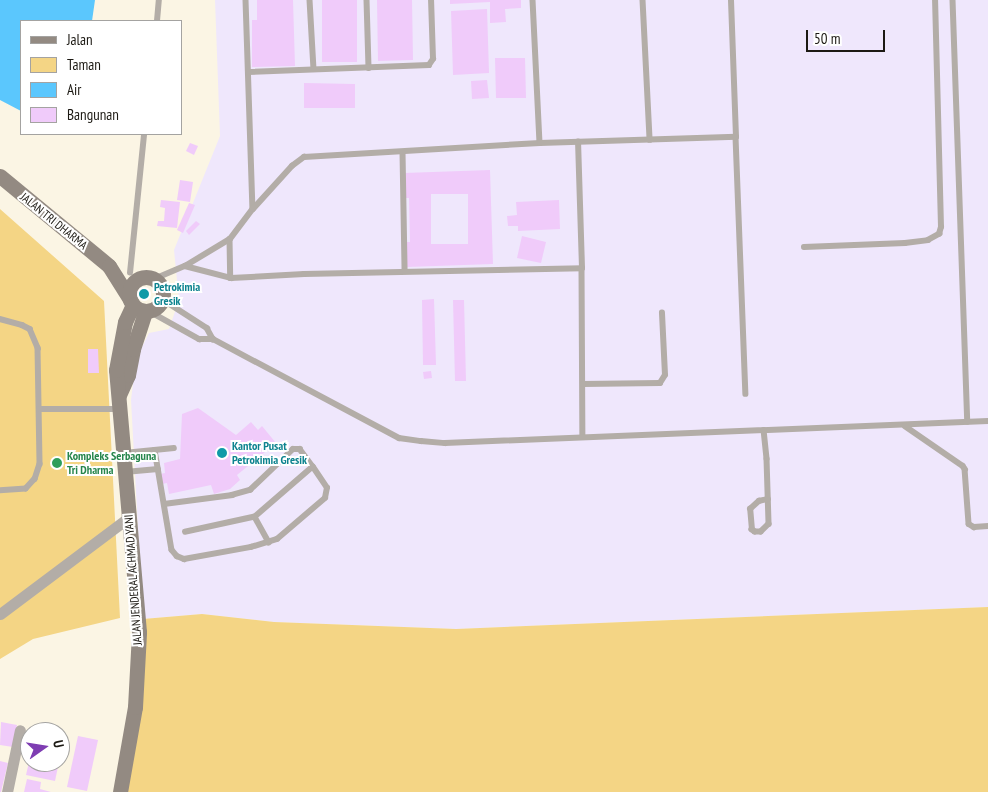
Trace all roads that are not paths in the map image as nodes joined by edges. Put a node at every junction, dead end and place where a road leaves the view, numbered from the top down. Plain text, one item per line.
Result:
1 (159, 0) edge
2 (246, 0) edge
3 (310, 0) edge
4 (367, 0) edge
5 (431, 0) edge
6 (533, 0) edge
7 (642, 0) edge
8 (731, 0) edge
9 (935, 0) edge
10 (953, 0) edge
11 (157, 20) edge
12 (314, 68) junction
13 (370, 68) junction
14 (248, 72) junction
15 (144, 135) edge
16 (736, 137) junction
17 (650, 140) junction
18 (578, 142) junction
19 (540, 143) junction
20 (403, 152) junction
21 (0, 176) edge
22 (253, 209) junction
23 (230, 239) junction
24 (804, 247) dead end
25 (109, 266) junction
26 (185, 266) junction
27 (582, 268) junction
28 (405, 271) junction
29 (142, 276) junction
30 (231, 278) junction
31 (162, 299) junction
32 (139, 307) junction
33 (662, 313) dead end
34 (0, 319) edge
35 (213, 339) junction
36 (583, 384) junction
37 (746, 394) dead end
38 (119, 403) junction
39 (39, 409) junction
40 (988, 421) edge
41 (968, 422) junction
42 (905, 426) junction
43 (764, 430) junction
44 (583, 437) junction
45 (174, 448) dead end
46 (155, 450) junction
47 (124, 453) junction
48 (314, 467) junction
49 (158, 468) junction
50 (125, 472) junction
51 (0, 491) edge
52 (768, 499) junction
53 (164, 504) junction
54 (129, 517) junction
55 (255, 517) junction
56 (988, 526) edge
57 (186, 532) dead end
58 (269, 542) junction
59 (0, 614) edge
60 (20, 730) dead end
61 (7, 792) edge
62 (120, 792) edge

1 - 11 lane
2 - 14 lane
3 - 12 lane
4 - 13 lane
5 - 13 lane
6 - 19 lane
7 - 17 lane
8 - 16 lane
9 - 24 lane
10 - 41 lane
12 - 13 lane
12 - 14 lane
14 - 22 lane
15 - 29 lane
16 - 17 lane
16 - 37 lane
17 - 18 lane
18 - 19 lane
18 - 27 lane
19 - 20 lane
20 - 22 lane
20 - 28 lane
21 - 25 main road, JALAN TRI DHARMA
22 - 23 lane
23 - 26 lane
23 - 30 lane
25 - 29 main road, JALAN TRI DHARMA
25 - 32 main road, JALAN TRI DHARMA
26 - 29 lane
26 - 30 lane
27 - 28 lane
27 - 36 lane
28 - 30 lane
29 - 31 main road
29 - 32 main road
31 - 32 main road
31 - 35 lane
32 - 35 lane
32 - 38 main road
33 - 36 lane
34 - 39 lane
35 - 44 lane
36 - 44 lane
38 - 39 lane
38 - 47 main road, JALAN JENDERAL ACHMAD YANI
39 - 51 lane
40 - 41 lane
41 - 42 lane
42 - 43 lane
42 - 56 lane
43 - 44 lane
43 - 52 lane
45 - 46 lane
46 - 47 lane
46 - 49 lane
47 - 50 main road, JALAN JENDERAL ACHMAD YANI
48 - 53 lane
48 - 55 lane
48 - 58 lane
49 - 50 lane
49 - 53 lane
50 - 54 main road, JALAN JENDERAL ACHMAD YANI
52 - 52 lane
53 - 58 lane
54 - 59 street
54 - 62 main road, JALAN JENDERAL ACHMAD YANI
55 - 57 lane
55 - 58 lane
60 - 61 street

